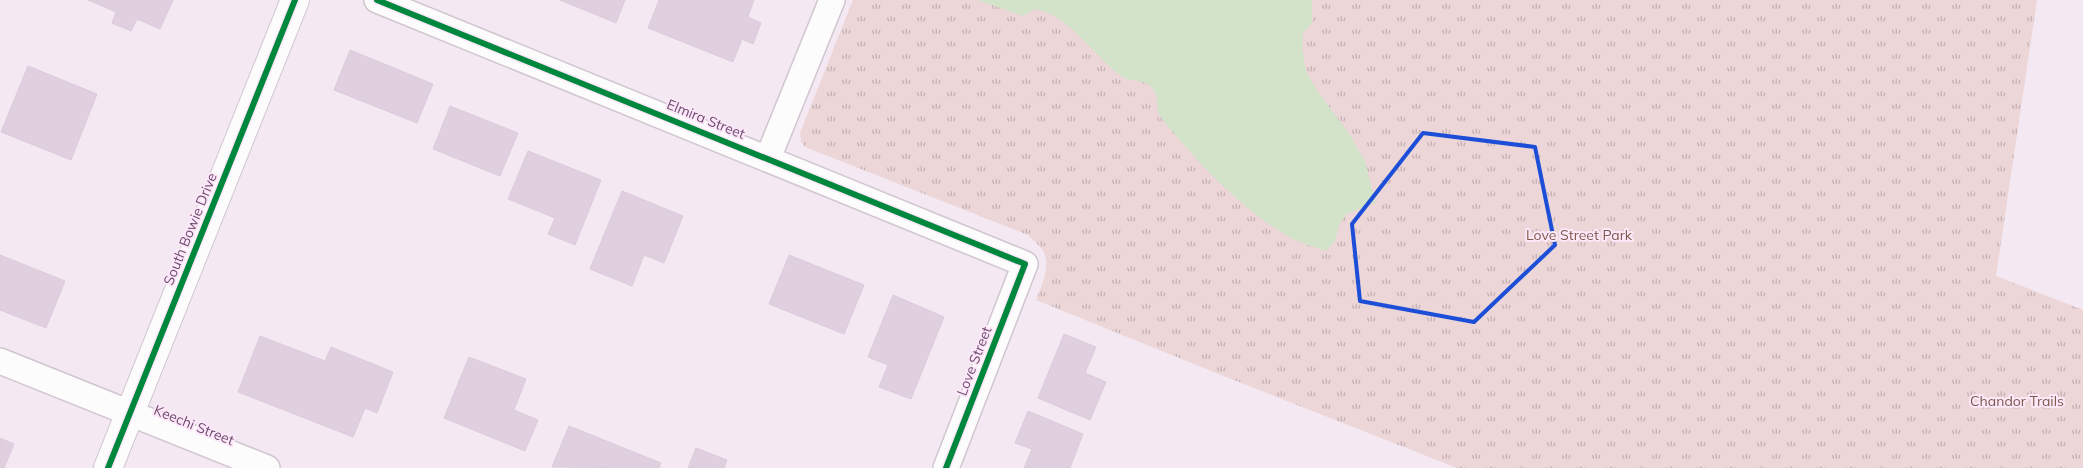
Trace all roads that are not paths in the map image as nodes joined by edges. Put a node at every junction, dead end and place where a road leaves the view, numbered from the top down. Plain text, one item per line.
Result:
1 (295, 0) edge
2 (377, 0) edge
3 (832, 0) edge
4 (768, 158) junction
5 (1025, 264) joint
6 (0, 361) edge
7 (130, 412) junction
8 (108, 468) edge
9 (267, 468) edge
10 (946, 468) edge

1 - 7 street, South Bowie Drive
2 - 4 street, Elmira Street
3 - 4 street
4 - 5 street, Elmira Street
5 - 10 street, Love Street
6 - 7 street, Keechi Street
7 - 8 street, South Bowie Drive
7 - 9 street, Keechi Street

